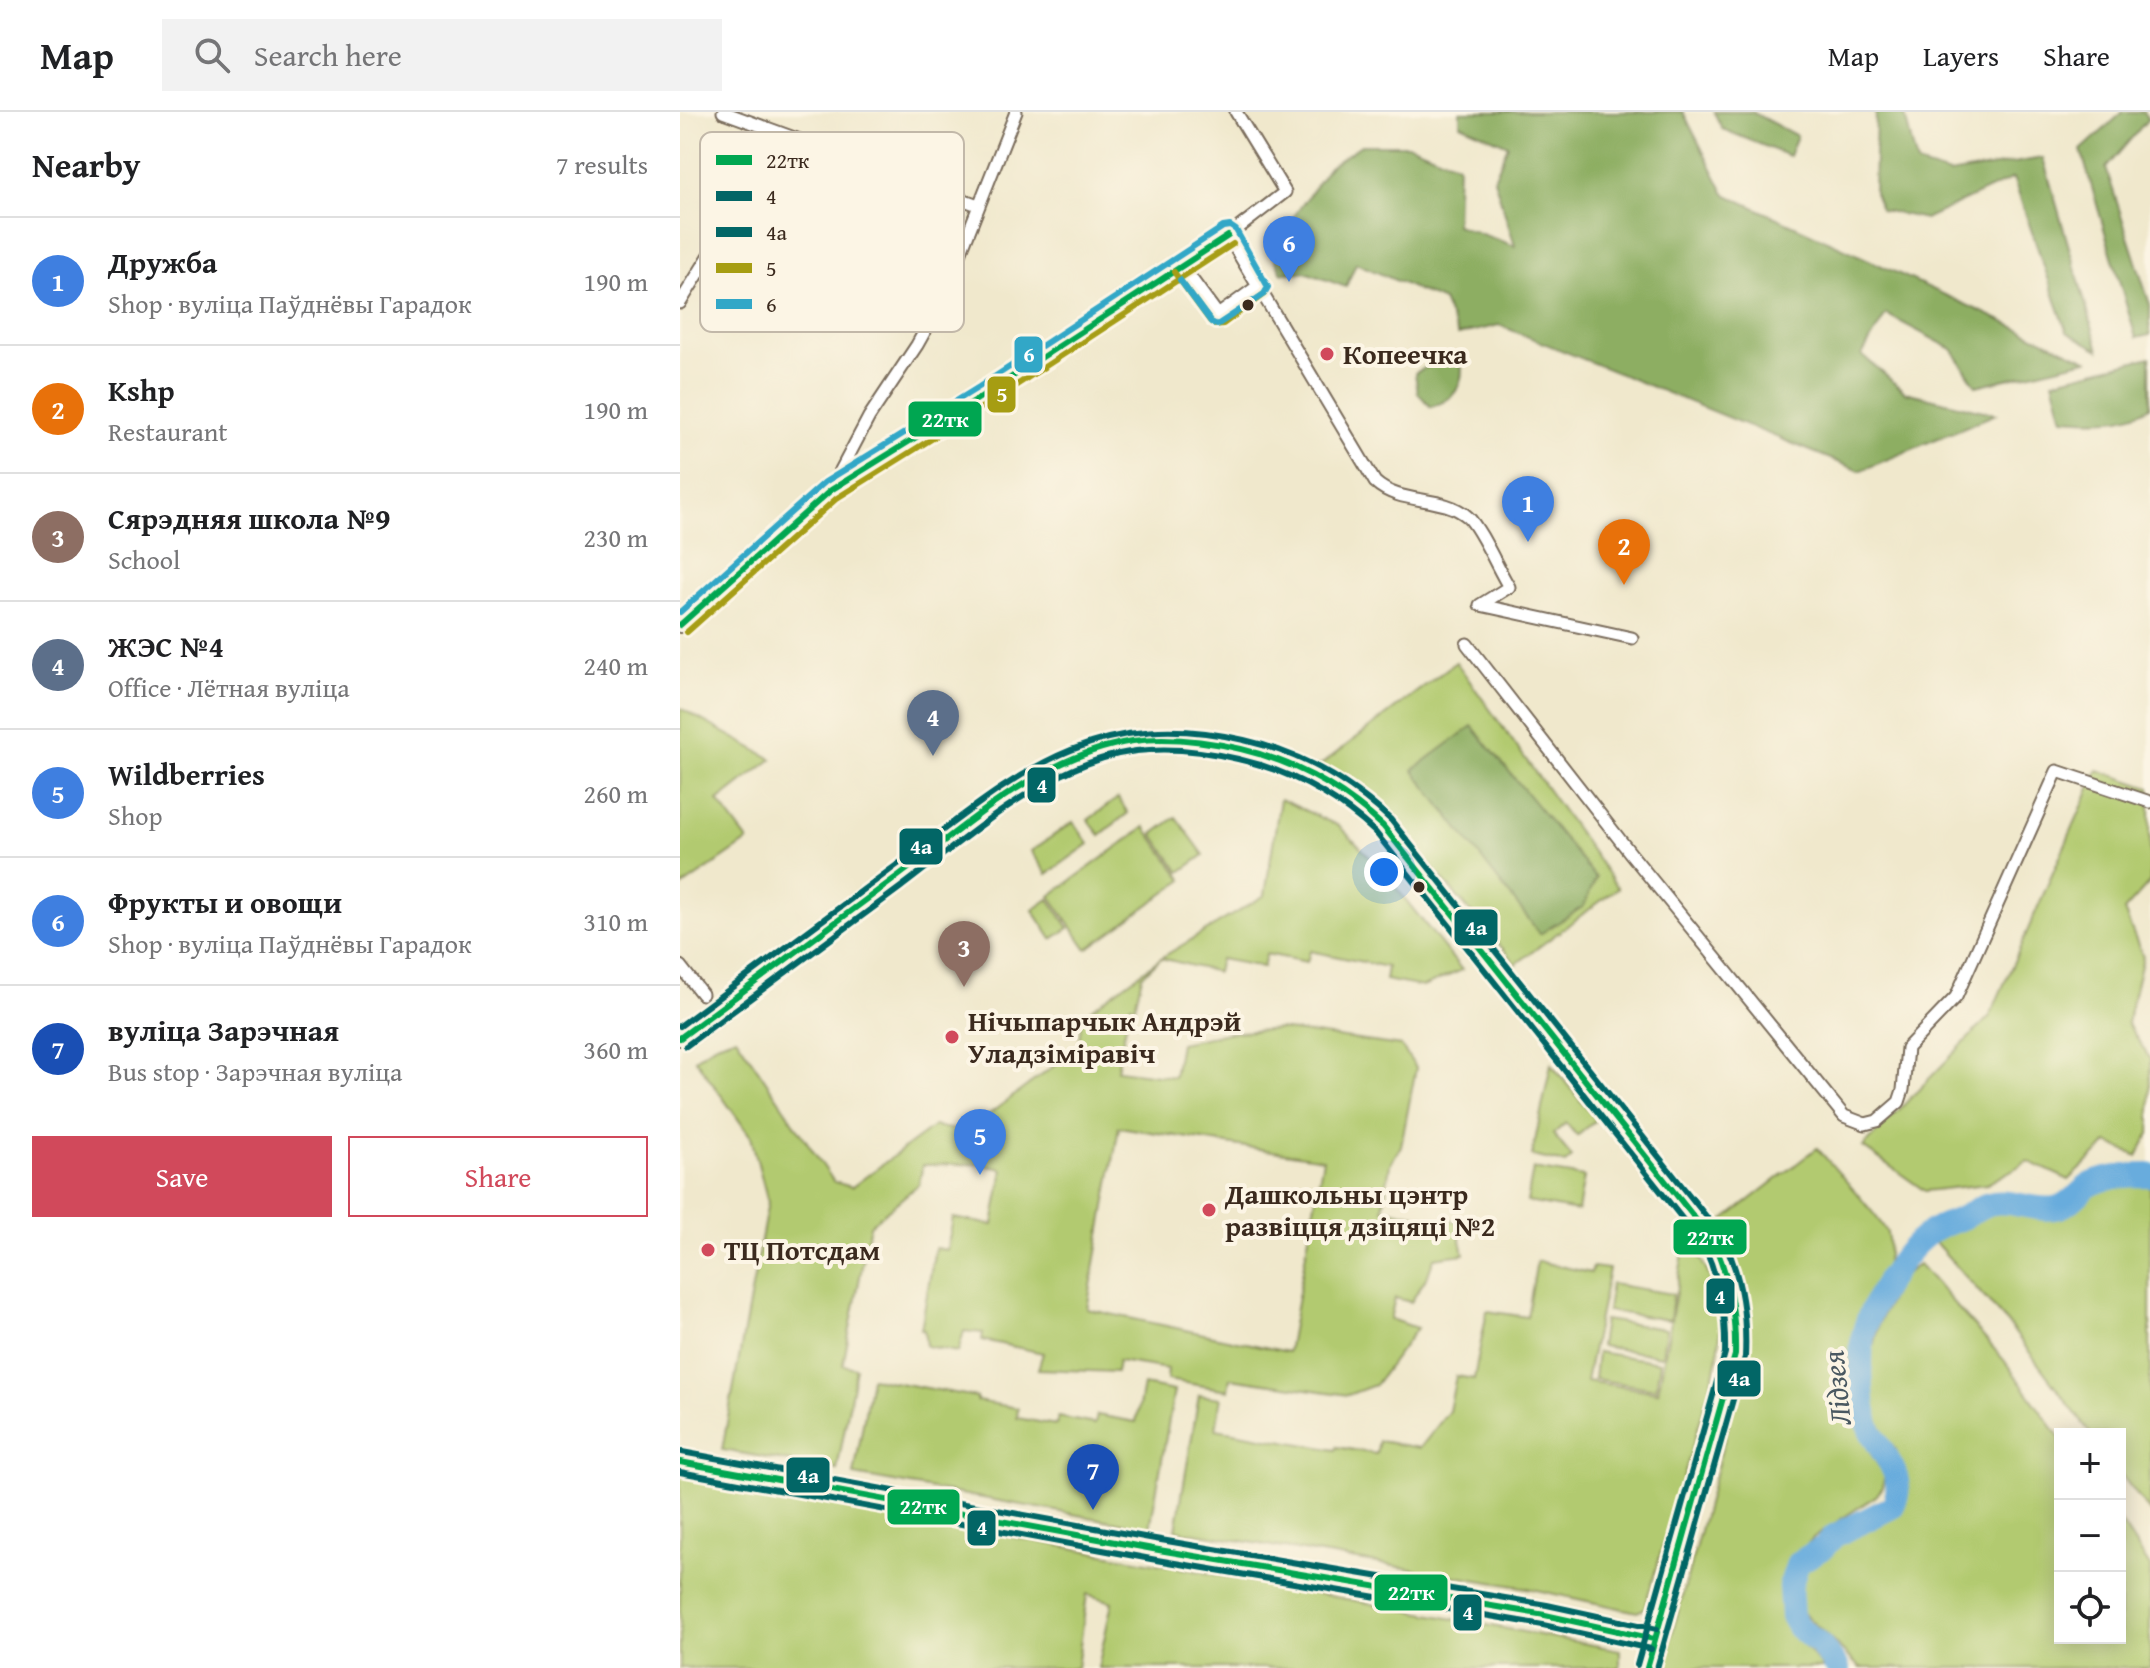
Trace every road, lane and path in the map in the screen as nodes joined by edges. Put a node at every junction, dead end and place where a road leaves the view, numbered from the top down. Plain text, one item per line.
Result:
1 (723, 112) edge
2 (1016, 112) edge
3 (1236, 112) edge
4 (778, 132) edge
5 (964, 200) edge
6 (978, 205) junction
7 (1228, 236) junction
8 (964, 242) edge
9 (1176, 270) junction
10 (700, 271) edge
11 (1258, 286) junction
12 (680, 303) edge
13 (924, 332) edge
14 (831, 490) junction
15 (680, 625) edge
16 (1632, 638) dead end
17 (1467, 644) dead end
18 (2150, 802) edge
19 (680, 966) edge
20 (702, 994) dead end
21 (680, 1038) edge
22 (680, 1462) edge
23 (1654, 1639) junction
24 (1647, 1668) edge

1 - 4 street
2 - 6 street
3 - 7 street
5 - 6 street
6 - 8 street
7 - 9 street
7 - 11 street
9 - 11 street
9 - 14 street
10 - 12 street
11 - 16 street
13 - 14 street
14 - 15 street
17 - 18 street
19 - 20 street
21 - 23 street
22 - 23 street
23 - 24 street

